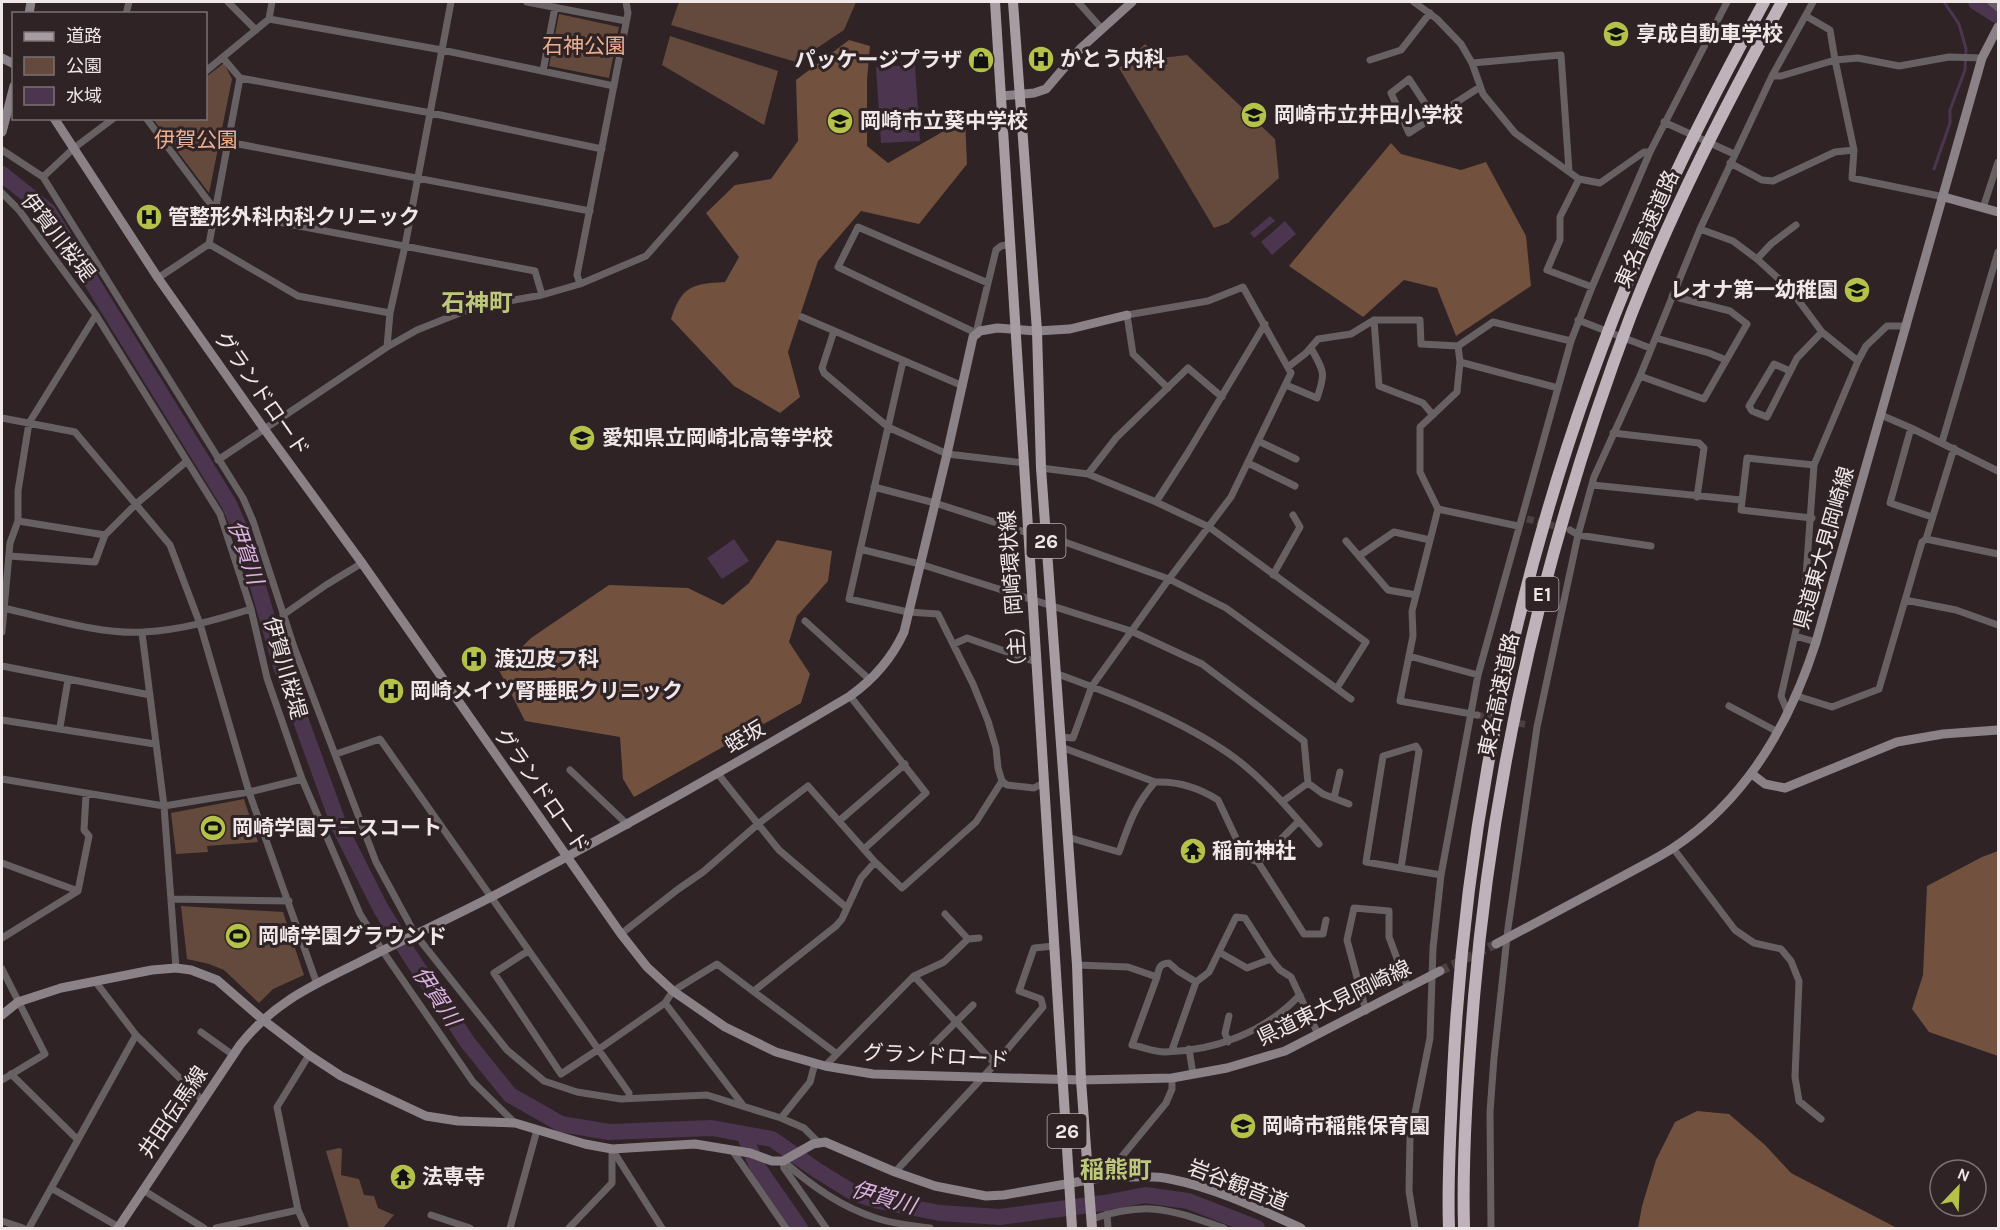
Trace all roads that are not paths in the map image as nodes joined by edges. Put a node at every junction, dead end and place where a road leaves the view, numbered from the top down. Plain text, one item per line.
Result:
1 (228, 2) edge
2 (272, 2) edge
3 (451, 2) edge
4 (527, 2) edge
5 (626, 2) edge
6 (995, 2) edge
7 (1013, 2) edge
8 (1078, 2) edge
9 (1132, 2) edge
10 (1414, 2) edge
11 (1727, 2) edge
12 (1764, 2) edge
13 (1782, 2) edge
14 (1813, 2) edge
15 (1991, 2) edge
16 (555, 7) junction
17 (1998, 9) edge
18 (1430, 14) junction
19 (1806, 16) junction
20 (269, 19) junction
21 (626, 21) junction
22 (1998, 27) edge
23 (1102, 29) junction
24 (256, 30) junction
25 (442, 50) junction
26 (223, 58) junction
27 (1982, 58) junction
28 (1370, 60) dead end
29 (1834, 60) junction
30 (1472, 63) junction
31 (207, 70) edge
32 (543, 71) junction
33 (1772, 76) junction
34 (240, 78) junction
35 (614, 86) junction
36 (1480, 87) junction
37 (12, 94) edge
38 (1020, 95) junction
39 (1002, 96) junction
40 (430, 113) junction
41 (1434, 117) junction
42 (55, 120) edge
43 (111, 120) edge
44 (148, 120) edge
45 (1664, 122) junction
46 (2, 132) edge
47 (228, 142) junction
48 (74, 148) junction
49 (602, 149) junction
50 (2, 150) edge
51 (1854, 150) junction
52 (1650, 152) junction
53 (1731, 152) junction
54 (735, 155) dead end
55 (1998, 162) edge
56 (1730, 163) junction
57 (1569, 171) junction
58 (44, 177) junction
59 (417, 178) junction
60 (1579, 179) junction
61 (2, 193) edge
62 (1944, 196) junction
63 (1983, 208) junction
64 (215, 210) junction
65 (590, 211) junction
66 (1998, 212) edge
67 (1796, 225) dead end
68 (1700, 230) junction
69 (209, 243) junction
70 (1011, 244) junction
71 (405, 246) junction
72 (1998, 252) edge
73 (1757, 259) junction
74 (158, 278) junction
75 (1990, 280) junction
76 (988, 283) junction
77 (1998, 283) edge
78 (580, 284) junction
79 (1592, 287) junction
80 (542, 295) junction
81 (1672, 296) junction
82 (390, 313) junction
83 (96, 315) junction
84 (1128, 315) junction
85 (802, 317) dead end
86 (1374, 320) junction
87 (1578, 320) junction
88 (1265, 324) junction
89 (1907, 326) junction
90 (1016, 328) junction
91 (1037, 330) junction
92 (834, 331) junction
93 (1822, 332) junction
94 (976, 333) junction
95 (1656, 338) junction
96 (1571, 341) junction
97 (1458, 346) junction
98 (387, 347) junction
99 (1311, 348) junction
100 (1650, 348) junction
101 (1726, 360) junction
102 (903, 361) junction
103 (1858, 361) junction
104 (1460, 362) junction
105 (1288, 367) junction
106 (1790, 371) junction
107 (1640, 376) junction
108 (1286, 385) junction
109 (963, 387) junction
110 (1168, 388) junction
111 (1558, 388) junction
112 (1222, 397) junction
113 (1433, 415) junction
114 (1881, 415) junction
115 (2, 418) edge
116 (29, 423) junction
117 (888, 427) junction
118 (1911, 428) junction
119 (264, 430) junction
120 (1613, 433) junction
121 (1258, 441) junction
122 (1942, 442) junction
123 (1954, 448) junction
124 (947, 454) junction
125 (1296, 459) dead end
126 (218, 460) junction
127 (187, 461) junction
128 (1024, 463) junction
129 (1248, 463) junction
130 (1814, 465) junction
131 (1041, 468) junction
132 (1998, 471) edge
133 (1088, 474) junction
134 (1592, 485) junction
135 (1295, 486) dead end
136 (874, 487) junction
137 (1697, 498) junction
138 (1741, 501) junction
139 (1156, 502) junction
140 (935, 503) junction
141 (136, 504) junction
142 (1438, 509) junction
143 (1293, 515) dead end
144 (1932, 517) junction
145 (1812, 518) junction
146 (18, 521) junction
147 (1518, 526) junction
148 (1209, 527) junction
149 (1570, 530) tunnel mouth
150 (1028, 534) junction
151 (105, 535) junction
152 (1045, 535) junction
153 (1578, 535) junction
154 (1926, 538) junction
155 (1430, 540) junction
156 (1347, 541) dead end
157 (1651, 546) dead end
158 (860, 549) junction
159 (1998, 554) edge
160 (9, 556) junction
161 (1359, 556) junction
162 (362, 563) junction
163 (920, 564) junction
164 (1273, 575) junction
165 (1169, 579) junction
166 (1416, 595) junction
167 (1033, 599) junction
168 (1905, 600) junction
169 (1051, 604) junction
170 (3, 608) junction
171 (251, 609) junction
172 (908, 612) junction
173 (283, 615) junction
174 (805, 621) dead end
175 (200, 624) junction
176 (1998, 625) edge
177 (1131, 631) junction
178 (2, 632) edge
179 (142, 633) junction
180 (1795, 636) junction
181 (1816, 642) junction
182 (954, 644) junction
183 (1409, 656) junction
184 (1036, 662) junction
185 (2, 666) edge
186 (1055, 673) junction
187 (1478, 675) junction
188 (68, 680) junction
189 (870, 680) junction
190 (1092, 686) junction
191 (1337, 688) junction
192 (150, 696) junction
193 (850, 696) junction
194 (1797, 696) junction
195 (1351, 699) dead end
196 (1729, 706) dead end
197 (1787, 711) junction
198 (1473, 714) junction
199 (2, 720) edge
200 (1528, 725) tunnel mouth
201 (1537, 727) junction
202 (60, 728) junction
203 (1998, 730) edge
204 (1778, 732) junction
205 (1061, 742) junction
206 (155, 744) junction
207 (336, 754) junction
208 (905, 764) junction
209 (570, 770) dead end
210 (1340, 772) dead end
211 (718, 774) junction
212 (1752, 774) junction
213 (2, 779) edge
214 (302, 779) junction
215 (1002, 782) junction
216 (1045, 782) junction
217 (1155, 782) junction
218 (1308, 783) junction
219 (249, 792) junction
220 (86, 795) junction
221 (1334, 798) junction
222 (1282, 802) junction
223 (1349, 804) dead end
224 (164, 806) junction
225 (839, 821) junction
226 (1299, 821) junction
227 (758, 824) junction
228 (628, 825) junction
229 (1067, 837) junction
230 (1319, 844) dead end
231 (1673, 848) junction
232 (864, 849) junction
233 (566, 858) junction
234 (875, 862) junction
235 (1258, 862) junction
236 (2, 863) edge
237 (1401, 868) junction
238 (1441, 875) junction
239 (78, 891) junction
240 (491, 897) junction
241 (171, 899) junction
242 (289, 901) junction
243 (847, 908) junction
244 (945, 914) dead end
245 (1326, 920) dead end
246 (415, 934) junction
247 (621, 934) junction
248 (2, 938) edge
249 (979, 938) dead end
250 (1507, 938) junction
251 (969, 939) junction
252 (1496, 944) tunnel mouth
253 (1054, 946) junction
254 (382, 950) junction
255 (528, 951) junction
256 (1219, 952) junction
257 (1271, 959) junction
258 (1077, 965) junction
259 (176, 968) junction
260 (2, 969) edge
261 (1436, 973) junction
262 (914, 976) junction
263 (1156, 977) junction
264 (95, 981) junction
265 (1196, 982) junction
266 (317, 984) junction
267 (1408, 988) junction
268 (673, 991) junction
269 (754, 991) junction
270 (1300, 995) junction
271 (18, 1002) junction
272 (664, 1003) junction
273 (973, 1005) dead end
274 (1366, 1011) junction
275 (2, 1015) edge
276 (1229, 1016) dead end
277 (262, 1019) junction
278 (956, 1023) junction
279 (201, 1032) dead end
280 (1318, 1034) junction
281 (136, 1035) junction
282 (1228, 1042) junction
283 (933, 1045) dead end
284 (599, 1049) junction
285 (1190, 1049) junction
286 (1172, 1050) junction
287 (309, 1054) junction
288 (837, 1054) junction
289 (233, 1055) junction
290 (815, 1063) junction
291 (995, 1064) junction
292 (825, 1066) junction
293 (10, 1074) junction
294 (1193, 1074) junction
295 (981, 1077) junction
296 (1172, 1078) junction
297 (1064, 1079) junction
298 (2, 1080) edge
299 (1081, 1080) junction
300 (628, 1093) dead end
301 (203, 1101) junction
302 (744, 1106) junction
303 (781, 1118) junction
304 (1821, 1119) dead end
305 (515, 1123) junction
306 (537, 1130) junction
307 (77, 1139) junction
308 (819, 1143) junction
309 (612, 1149) junction
310 (732, 1150) junction
311 (783, 1161) junction
312 (895, 1172) junction
313 (1105, 1177) junction
314 (1090, 1181) junction
315 (1070, 1184) junction
316 (51, 1188) junction
317 (143, 1190) junction
318 (298, 1210) junction
319 (1107, 1214) junction
320 (431, 1215) dead end
321 (2, 1221) edge
322 (1092, 1224) edge
323 (23, 1228) edge
324 (29, 1228) edge
325 (118, 1228) edge
326 (204, 1228) edge
327 (216, 1228) edge
328 (306, 1228) edge
329 (470, 1228) edge
330 (510, 1228) edge
331 (569, 1228) edge
332 (662, 1228) edge
333 (786, 1228) edge
334 (826, 1228) edge
335 (930, 1228) edge
336 (1068, 1228) edge
337 (1108, 1228) edge
338 (1224, 1228) edge
339 (1301, 1228) edge
340 (1415, 1228) edge
341 (1449, 1228) edge
342 (1464, 1228) edge
343 (1491, 1228) edge

1 - 24 street
2 - 20 street
3 - 25 street
4 - 16 street
5 - 21 street
6 - 39 main road, （主）岡崎環状線 / 26
7 - 38 main road, （主）岡崎環状線 / 26
8 - 23 street
9 - 23 street
10 - 18 street
11 - 45 street
12 - 341 highway, 東名高速道路 / E1
13 - 342 highway, 東名高速道路 / E1
14 - 19 street
15 - 17 street
16 - 21 street
16 - 32 street
18 - 28 street
18 - 30 street
19 - 29 street
19 - 33 street
20 - 24 street
20 - 25 street
21 - 35 street
22 - 27 street, 県道東大見岡崎線
23 - 38 street
24 - 26 street
25 - 32 street
25 - 40 street
26 - 31 street
26 - 34 street
27 - 29 street
27 - 62 street, 県道東大見岡崎線
29 - 33 street
29 - 51 street
30 - 36 street
30 - 57 street
32 - 35 street
33 - 53 street
34 - 40 street
34 - 47 street
35 - 49 street
36 - 41 street
36 - 57 street
37 - 46 street
38 - 39 street
38 - 91 main road, （主）岡崎環状線 / 26
39 - 70 main road, （主）岡崎環状線 / 26
40 - 49 street
40 - 59 street
41 - 41 street
42 - 48 street, グランドロード
43 - 48 street
44 - 64 street
45 - 52 street
45 - 53 street
47 - 59 street
47 - 64 street
48 - 58 street
48 - 74 street, グランドロード
49 - 65 street
50 - 58 street, 伊賀川桜堤
51 - 56 street
51 - 62 street
52 - 60 street
52 - 79 street
53 - 56 street
54 - 78 street
55 - 63 street
56 - 68 street
57 - 60 street
58 - 126 street, 伊賀川桜堤
59 - 65 street
59 - 71 street
60 - 79 street
61 - 83 street, 伊賀川桜堤
62 - 63 street
62 - 89 street, 県道東大見岡崎線
63 - 66 street
64 - 69 street
64 - 71 street
65 - 78 street
67 - 73 street
68 - 73 street
68 - 81 street
69 - 74 street
69 - 82 street
70 - 76 street
70 - 90 main road, （主）岡崎環状線 / 26
71 - 80 street
71 - 82 street
72 - 75 street
73 - 93 street
74 - 119 street, グランドロード
75 - 77 street
75 - 122 street
76 - 94 street
76 - 94 street
78 - 80 street
79 - 87 street
80 - 98 street
81 - 95 street
81 - 101 street
82 - 98 street
83 - 116 street
83 - 127 street, 伊賀川桜堤
84 - 88 street
84 - 91 street
84 - 110 street
85 - 92 street
86 - 97 street
86 - 99 street
86 - 113 street
87 - 96 street
87 - 100 street
88 - 105 street
88 - 112 street
89 - 103 street
89 - 114 street, 県道東大見岡崎線
90 - 91 street
90 - 94 street
90 - 128 main road, （主）岡崎環状線 / 26
91 - 131 main road, （主）岡崎環状線 / 26
92 - 102 street
92 - 117 street
93 - 103 street
93 - 106 street
94 - 109 street, 蛭坂
95 - 100 street
95 - 101 street
96 - 97 street
96 - 111 street
97 - 104 street
98 - 119 street
99 - 105 street
99 - 108 street
100 - 107 street
101 - 107 street
102 - 109 street
102 - 117 street
103 - 130 street
104 - 111 street
104 - 113 street
105 - 108 street
106 - 106 street
107 - 120 street
108 - 121 street
109 - 124 street, 蛭坂
110 - 112 street
110 - 133 street
111 - 147 street
112 - 139 street
113 - 142 street
114 - 118 street
114 - 181 street, 県道東大見岡崎線
115 - 116 street
116 - 141 street
116 - 146 street
117 - 124 street
117 - 136 street
118 - 122 street
118 - 144 street
119 - 126 street
119 - 162 street, グランドロード
120 - 134 street
120 - 137 street
121 - 125 street
121 - 129 street
122 - 123 street
123 - 132 street
123 - 144 street
124 - 128 street
124 - 140 street, 蛭坂
126 - 173 street, 伊賀川桜堤
127 - 141 street
127 - 171 street, 伊賀川桜堤
128 - 150 main road, （主）岡崎環状線 / 26
129 - 135 street
129 - 148 street
130 - 138 street
130 - 145 street
131 - 133 street
131 - 152 main road, （主）岡崎環状線 / 26
133 - 139 street
134 - 137 street
134 - 153 street
136 - 140 street
136 - 158 street
137 - 138 street
138 - 145 street
139 - 148 street
140 - 150 street
140 - 163 street, 蛭坂
141 - 151 street
141 - 175 street
142 - 147 street
142 - 155 street
143 - 164 street
144 - 154 street
145 - 180 street
146 - 151 street
146 - 160 street
147 - 187 street
148 - 164 street
148 - 165 street
149 - 153 street
150 - 167 main road, （主）岡崎環状線 / 26
151 - 160 street
152 - 165 street
152 - 169 main road, （主）岡崎環状線 / 26
153 - 157 street
153 - 201 street
154 - 159 street
154 - 168 street
155 - 161 street
155 - 166 street
156 - 161 street
158 - 163 street
158 - 172 street
160 - 170 street
161 - 166 street
162 - 173 street
162 - 233 street, グランドロード
163 - 167 street
163 - 172 street, 蛭坂
164 - 191 street
165 - 177 street
165 - 191 street
166 - 183 street
167 - 169 street
167 - 184 main road, （主）岡崎環状線 / 26
168 - 176 street
168 - 194 street
169 - 177 street
169 - 186 main road, （主）岡崎環状線 / 26
170 - 178 street
170 - 179 street
171 - 175 street
171 - 214 street, 伊賀川桜堤
172 - 182 street
172 - 189 street, 蛭坂
173 - 207 street, 伊賀川桜堤
174 - 189 street
175 - 179 street
175 - 219 street
177 - 190 street
177 - 218 street
179 - 192 street
180 - 181 street
180 - 197 street
181 - 194 street, 県道東大見岡崎線
182 - 184 street
182 - 215 street
183 - 187 street
183 - 198 street
184 - 216 main road, （主）岡崎環状線 / 26
185 - 188 street
186 - 190 street
186 - 205 main road, （主）岡崎環状線 / 26
187 - 198 street
188 - 192 street
188 - 202 street
189 - 193 street, 蛭坂
190 - 205 street
190 - 222 street
191 - 195 street
192 - 206 street
193 - 208 street
193 - 211 street, 蛭坂
194 - 197 street, 県道東大見岡崎線
196 - 204 street
197 - 204 street, 県道東大見岡崎線
198 - 238 street
199 - 202 street
200 - 201 street
201 - 250 street
202 - 206 street
203 - 212 street
204 - 212 street, 県道東大見岡崎線
205 - 217 street
205 - 229 main road, （主）岡崎環状線 / 26
206 - 224 street
207 - 240 street
207 - 246 street, 伊賀川桜堤
208 - 225 street
208 - 232 street
209 - 228 street
210 - 221 street
211 - 227 street
211 - 228 street, 蛭坂
212 - 231 street, 県道東大見岡崎線
213 - 220 street
214 - 219 street
214 - 254 street, 伊賀川桜堤
215 - 216 street
215 - 234 street
216 - 253 main road, （主）岡崎環状線 / 26
217 - 229 street
217 - 235 street
218 - 221 street
218 - 222 street
219 - 224 street
219 - 242 street
220 - 224 street
220 - 239 street
221 - 223 street
222 - 226 street
224 - 241 street
225 - 227 street
225 - 232 street
226 - 230 street
226 - 235 street
227 - 243 street
227 - 247 street
228 - 233 street, 蛭坂
229 - 258 main road, （主）岡崎環状線 / 26
231 - 250 street, 県道東大見岡崎線
231 - 304 street
232 - 234 street
233 - 240 street, 蛭坂
233 - 247 street, グランドロード
234 - 243 street
235 - 245 street
236 - 239 street
237 - 237 street
237 - 238 street
238 - 261 street
239 - 248 street
240 - 246 street, 蛭坂
240 - 255 street
241 - 242 street
241 - 259 street
242 - 266 street
243 - 269 street
244 - 251 street
246 - 254 street, 井田伝馬線
246 - 302 street, 伊賀川桜堤
247 - 268 street, グランドロード
249 - 251 street
250 - 252 street, 県道東大見岡崎線
250 - 343 street
251 - 262 street
253 - 291 street
253 - 297 main road, （主）岡崎環状線 / 26
254 - 266 street, 井田伝馬線
254 - 305 street, 伊賀川桜堤
255 - 284 street
255 - 284 street
256 - 257 street
256 - 257 street
256 - 265 street
257 - 270 street
258 - 263 street
258 - 299 main road, （主）岡崎環状線 / 26
259 - 264 street
259 - 277 street
260 - 271 street
261 - 267 street, 県道東大見岡崎線
261 - 340 street
262 - 278 street
262 - 288 street
263 - 265 street
263 - 286 street
264 - 271 street
264 - 281 street
265 - 286 street
266 - 277 street, 井田伝馬線
267 - 274 street, 県道東大見岡崎線
267 - 274 street
268 - 269 street
268 - 272 street
268 - 290 street, グランドロード
269 - 288 street
270 - 280 street
270 - 282 street
271 - 275 street
271 - 293 street
272 - 284 street
272 - 302 street
273 - 278 street
274 - 280 street, 県道東大見岡崎線
276 - 282 street
277 - 287 street
277 - 289 street, 井田伝馬線
278 - 283 street
278 - 291 street
279 - 289 street
280 - 294 street, 県道東大見岡崎線
281 - 301 street
281 - 307 street
282 - 285 street
284 - 300 street
285 - 286 street
285 - 294 street
287 - 305 street
287 - 318 street
288 - 292 street
289 - 301 street, 井田伝馬線
290 - 292 street, グランドロード
290 - 303 street
291 - 295 street
292 - 295 street, グランドロード
293 - 298 street
293 - 307 street
294 - 296 street, 県道東大見岡崎線
295 - 297 street, グランドロード
295 - 312 street
296 - 299 street, 県道東大見岡崎線
296 - 313 street
297 - 299 street, 県道東大見岡崎線
297 - 315 main road, （主）岡崎環状線 / 26
299 - 314 main road, （主）岡崎環状線 / 26
301 - 317 street, 井田伝馬線
302 - 303 street, 伊賀川桜堤
303 - 308 street, 伊賀川桜堤
305 - 306 street
306 - 309 street
306 - 330 street
307 - 316 street
308 - 311 street
308 - 312 street
309 - 310 street
309 - 331 street
309 - 332 street
310 - 311 street
310 - 333 street
311 - 334 street
311 - 335 street
312 - 315 street
313 - 314 street, 岩谷観音道
313 - 339 street, 岩谷観音道
314 - 315 street
314 - 322 main road, 26
315 - 336 main road, 26
316 - 324 street
316 - 325 street
317 - 325 street, 井田伝馬線
317 - 326 street
318 - 327 street
318 - 328 street
319 - 322 street
319 - 337 street
319 - 338 street
320 - 329 street
321 - 323 street

